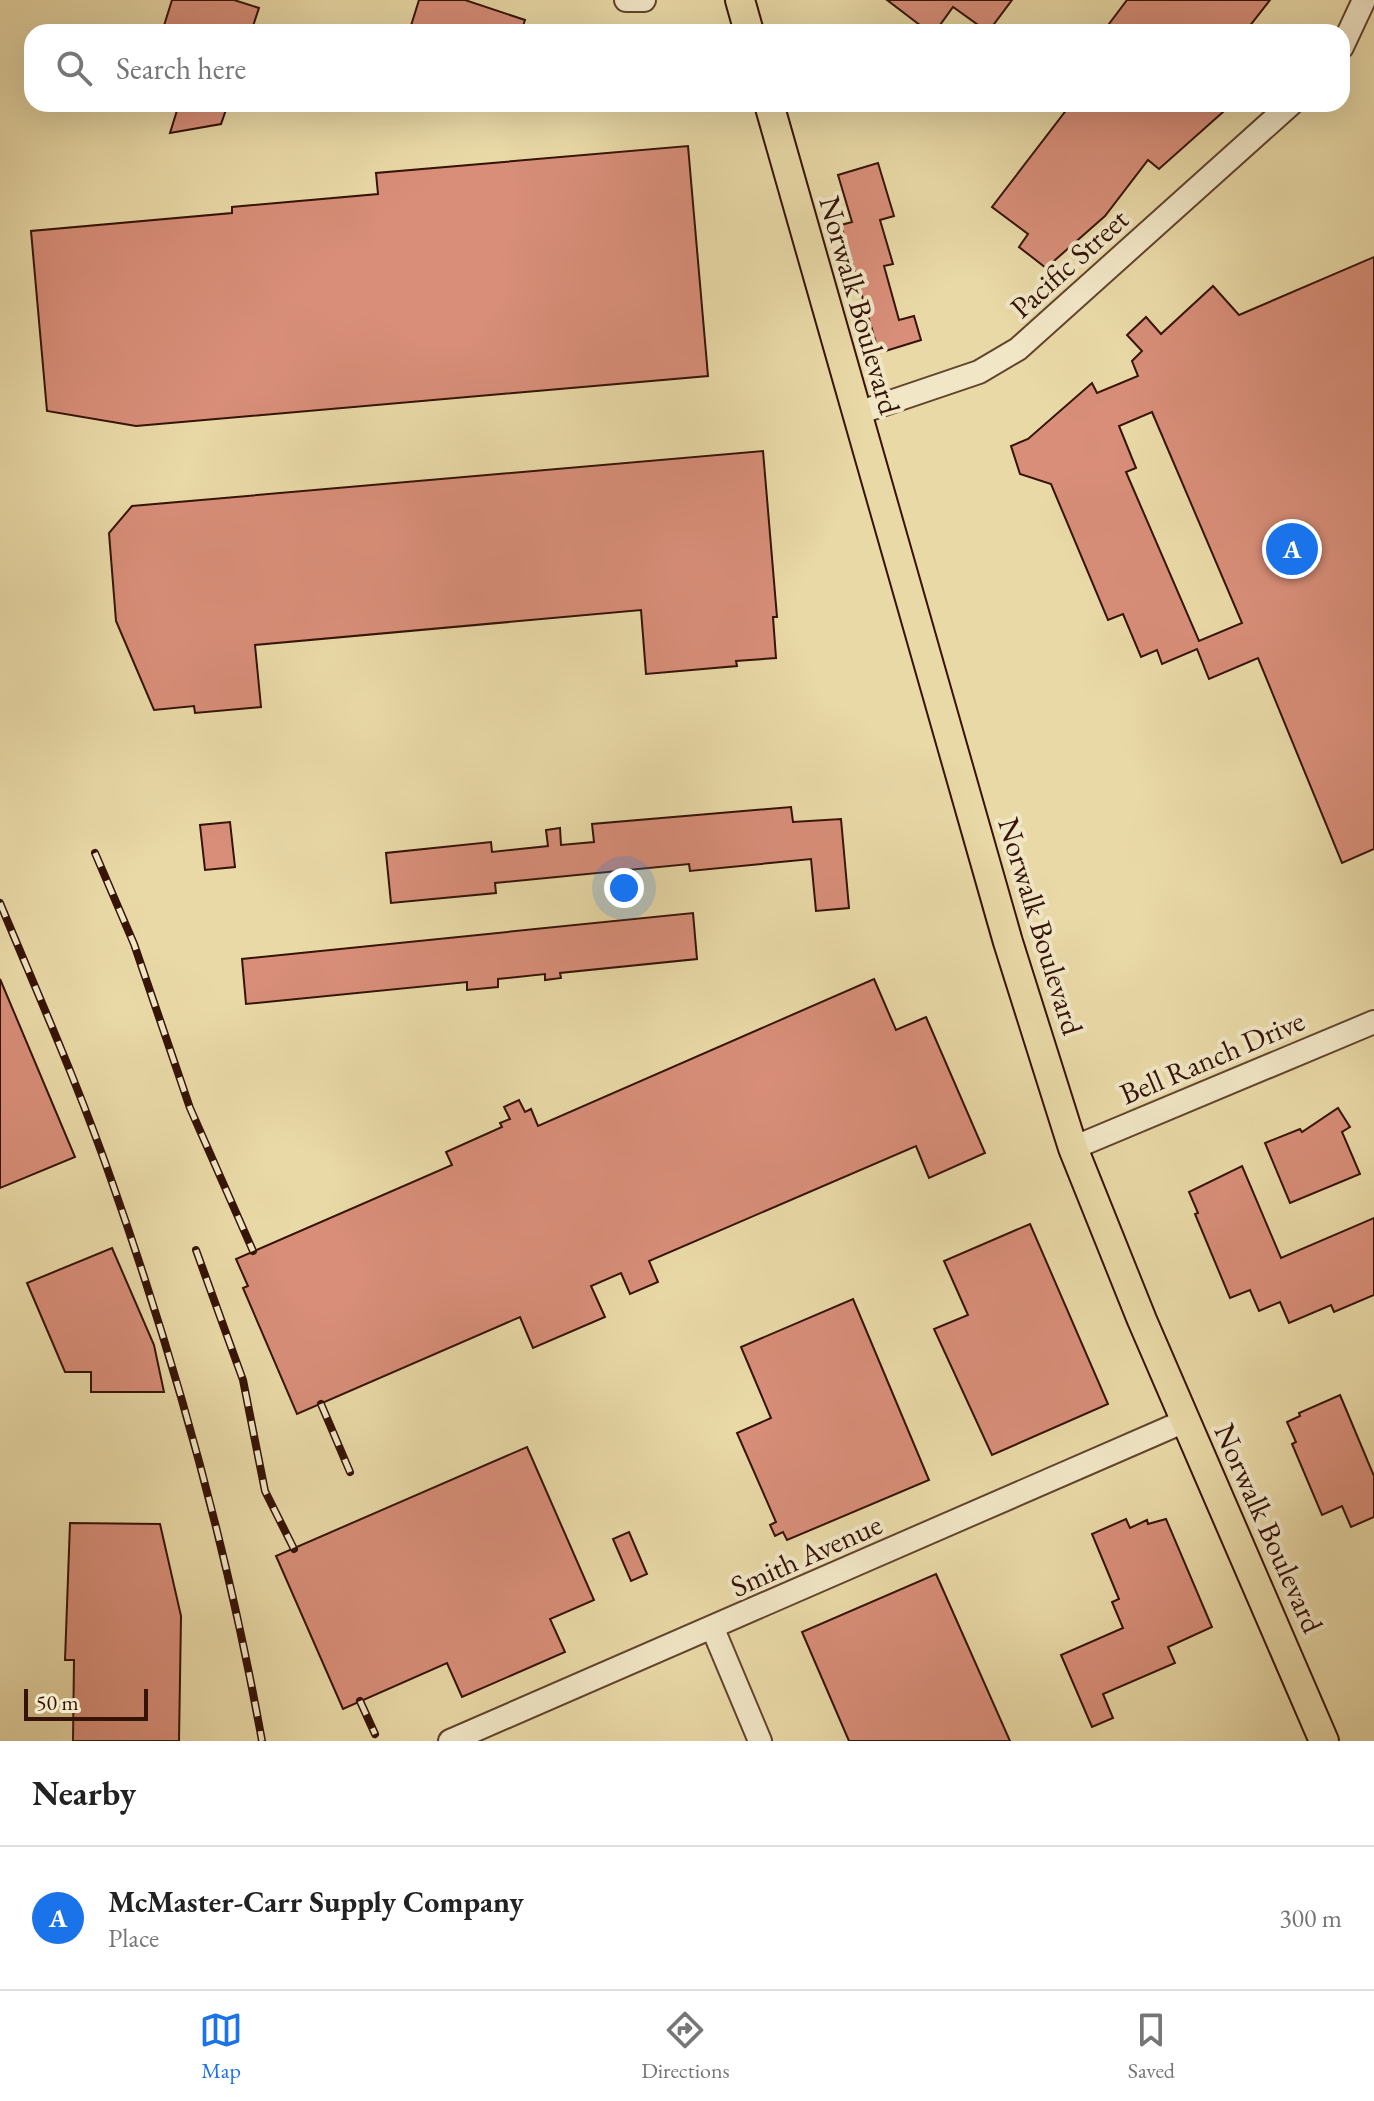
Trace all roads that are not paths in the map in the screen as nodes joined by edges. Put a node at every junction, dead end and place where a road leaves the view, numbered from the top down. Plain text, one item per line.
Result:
1 (626, 0) edge
2 (644, 0) edge
3 (740, 0) edge
4 (1364, 0) edge
5 (747, 24) edge
6 (1350, 30) edge
7 (771, 112) edge
8 (1282, 112) edge
9 (855, 414) junction
10 (1374, 1022) edge
11 (1073, 1148) junction
12 (1185, 1421) junction
13 (713, 1629) junction
14 (450, 1741) edge
15 (760, 1741) edge
16 (1324, 1741) edge

1 - 2 street
3 - 5 main road
4 - 6 street
7 - 9 main road, Norwalk Boulevard
8 - 9 street, Pacific Street
9 - 11 main road, Norwalk Boulevard
10 - 11 street, Bell Ranch Drive
11 - 12 main road, Norwalk Boulevard
12 - 13 street, Smith Avenue
12 - 16 main road, Norwalk Boulevard
13 - 14 street, Smith Avenue
13 - 15 street

